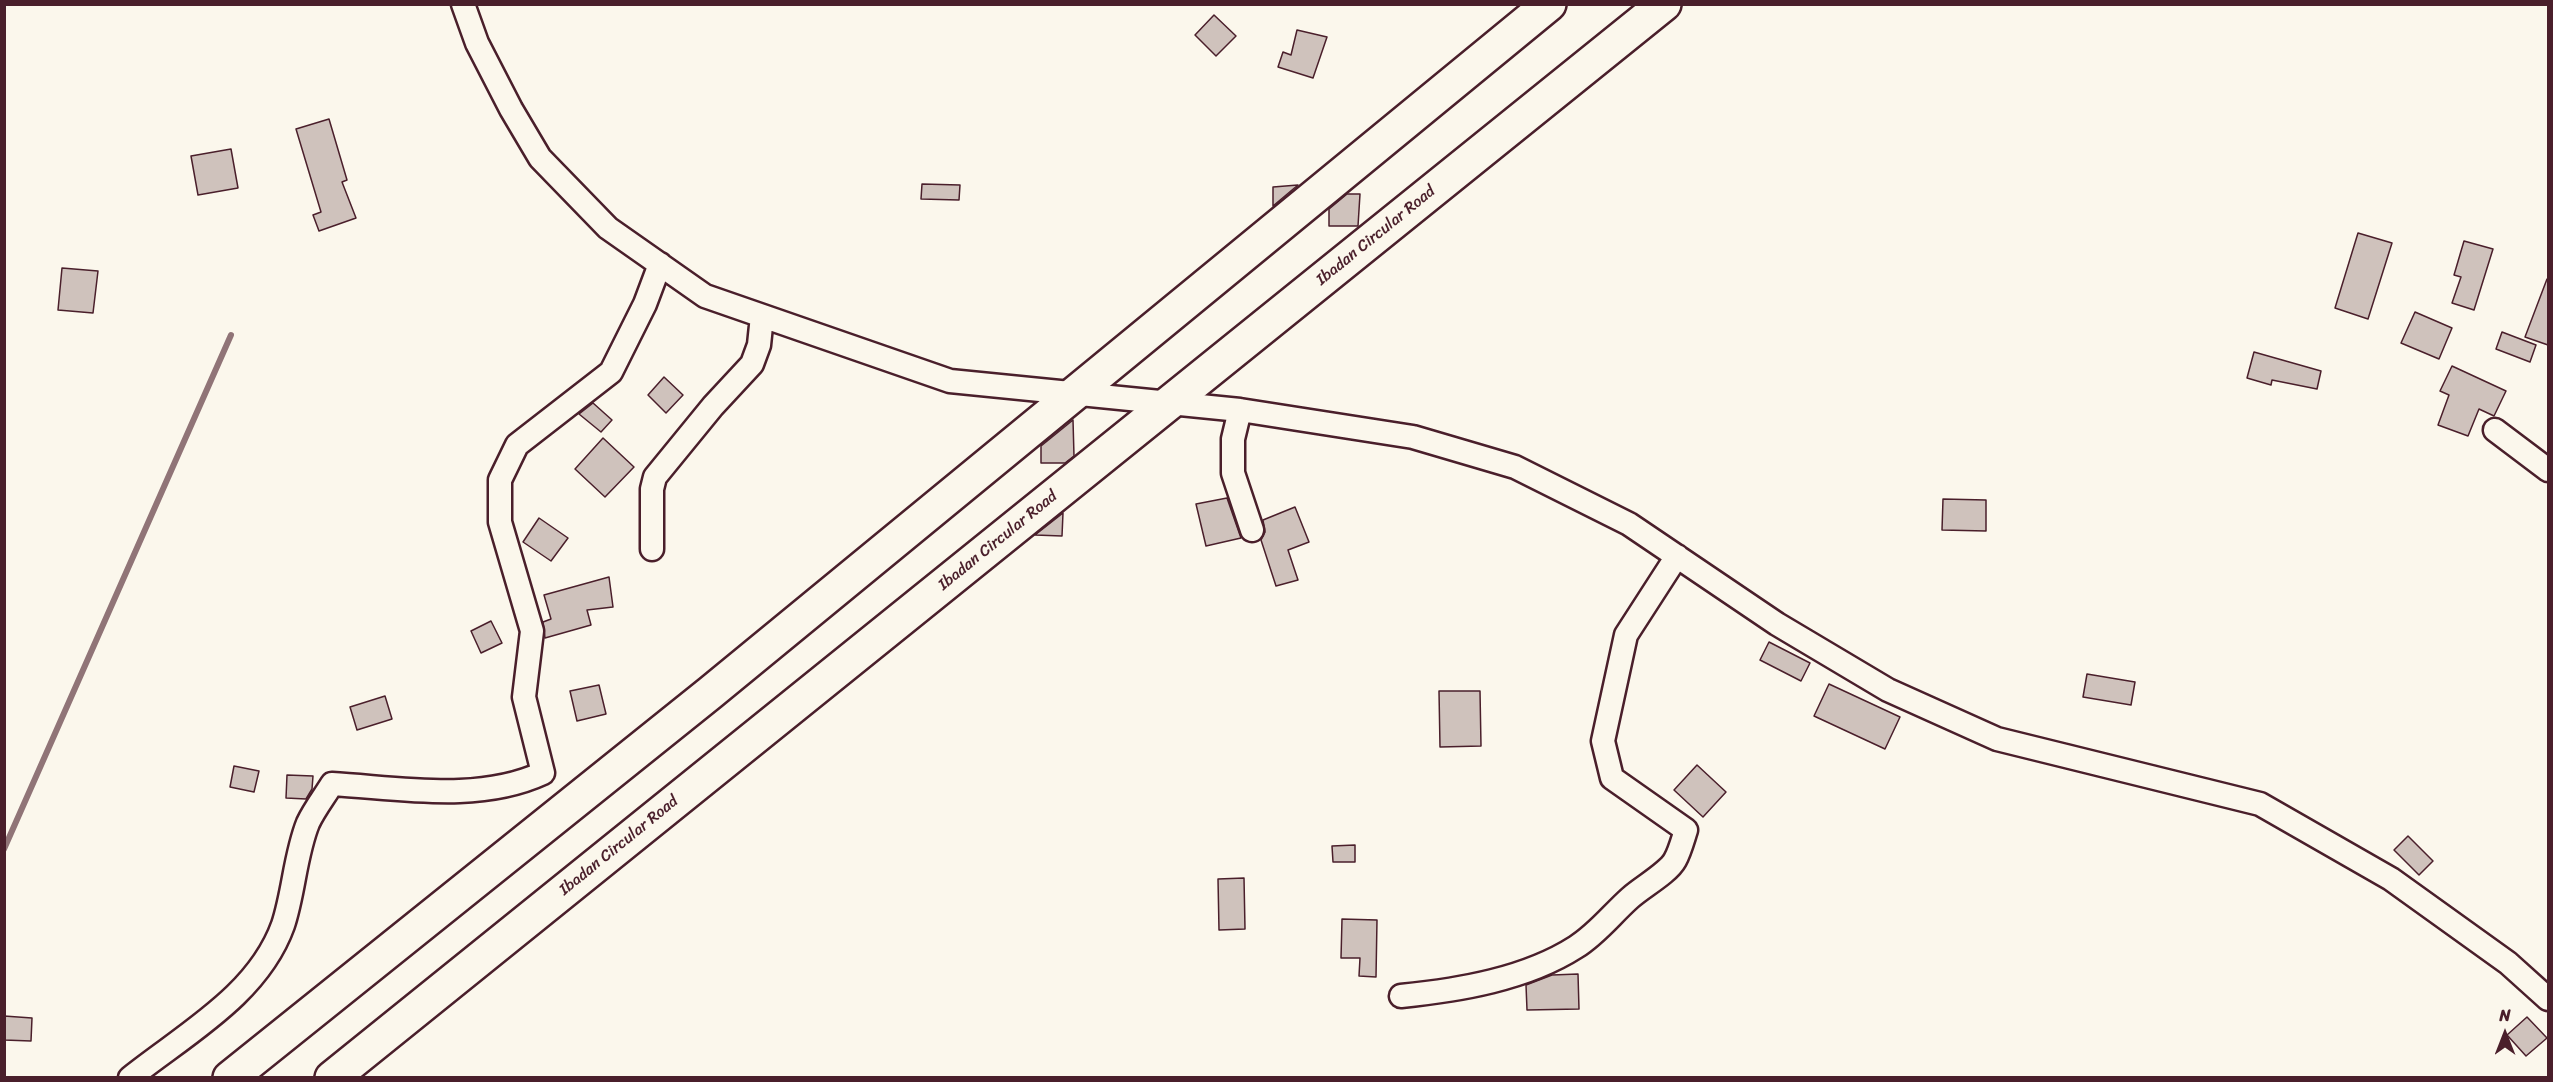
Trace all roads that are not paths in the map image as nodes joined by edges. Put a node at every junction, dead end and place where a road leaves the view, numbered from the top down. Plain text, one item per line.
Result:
1 (463, 4) edge
2 (1549, 4) edge
3 (1664, 4) edge
4 (660, 264) junction
5 (762, 316) junction
6 (1240, 410) junction
7 (2495, 430) dead end
8 (2548, 470) edge
9 (1252, 530) dead end
10 (652, 549) dead end
11 (1677, 556) junction
12 (1401, 996) dead end
13 (2548, 999) edge
14 (130, 1077) edge
15 (230, 1077) edge
16 (332, 1077) edge

1 - 4 street
2 - 15 highway
3 - 16 highway, Ibadan Circular Road
4 - 5 street
4 - 14 street
5 - 6 street
5 - 10 street
6 - 9 street
6 - 11 street
7 - 8 street
11 - 12 street
11 - 13 street

